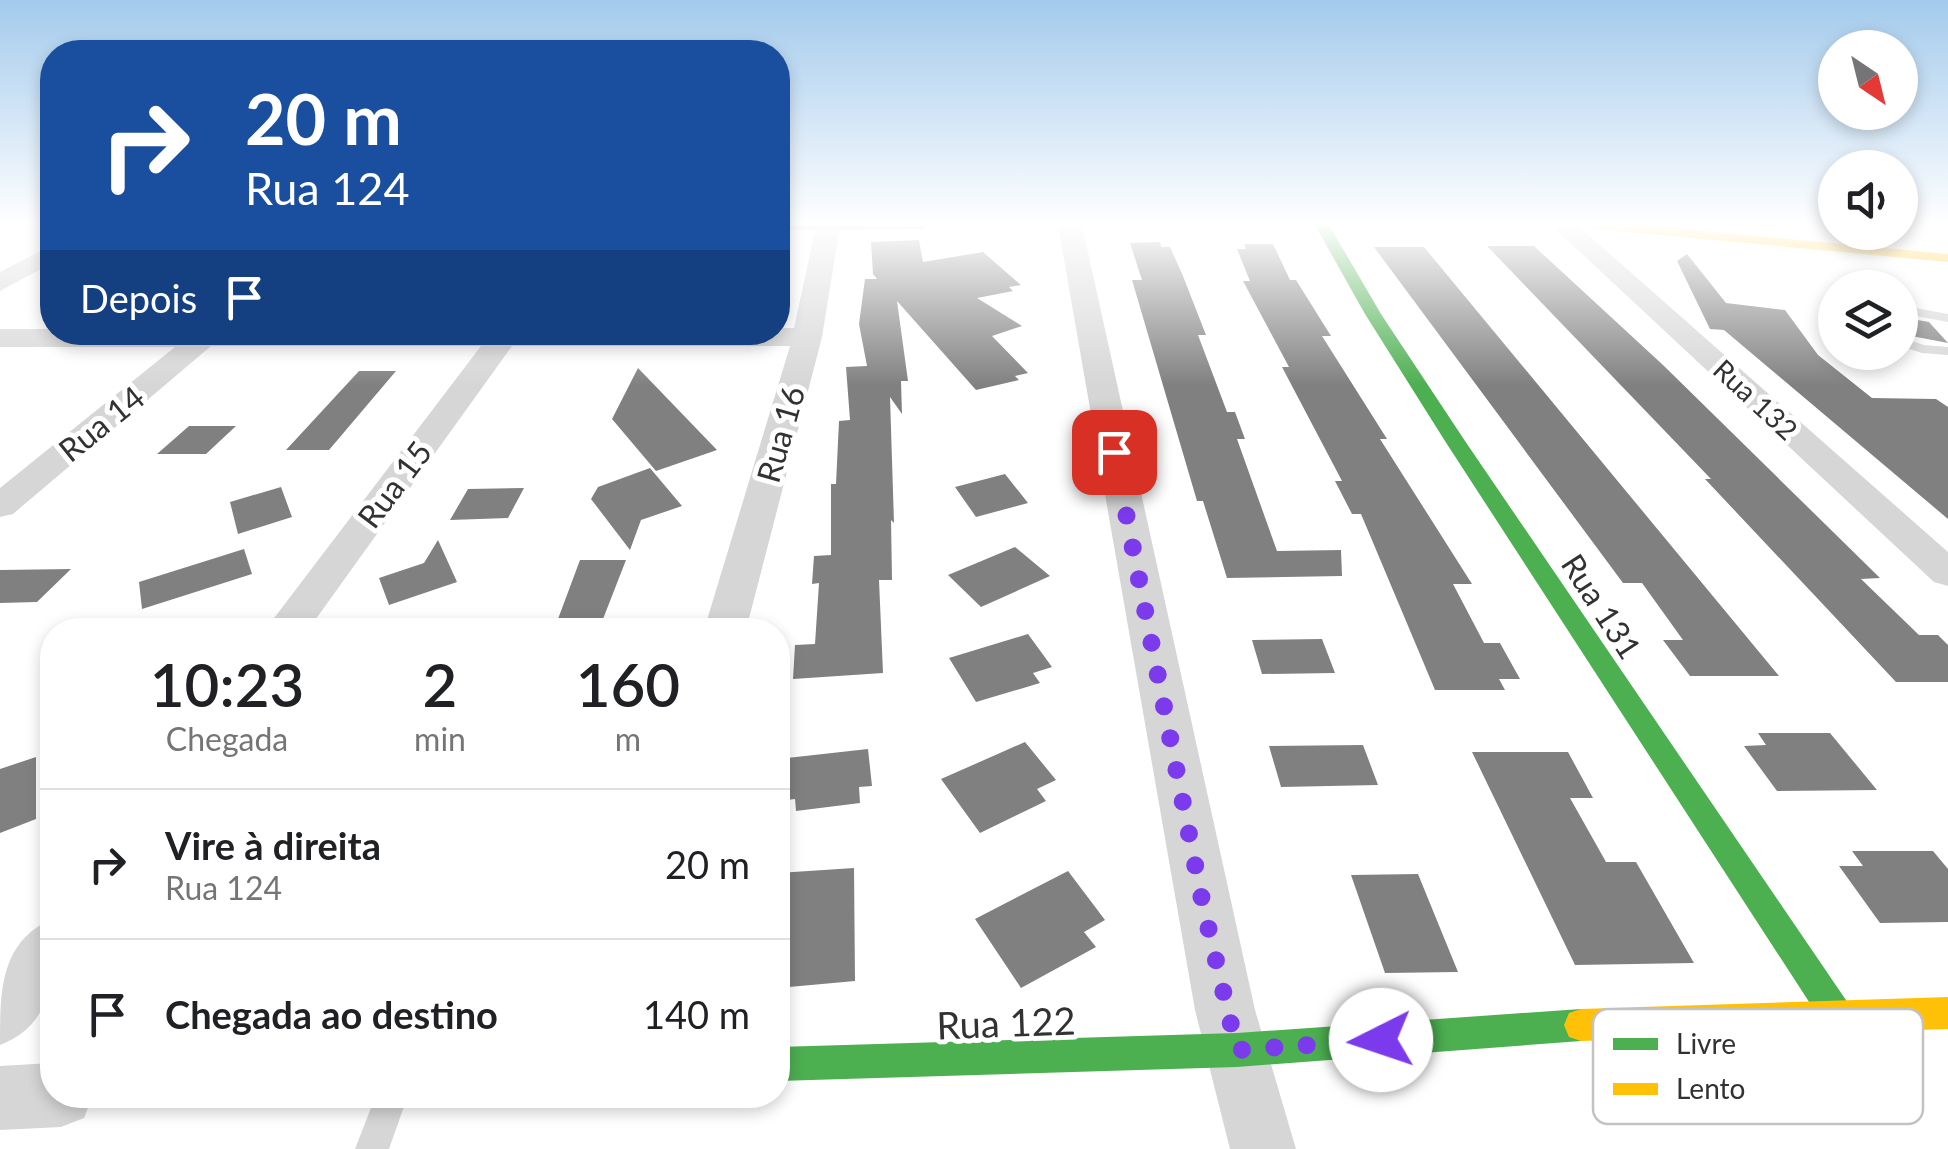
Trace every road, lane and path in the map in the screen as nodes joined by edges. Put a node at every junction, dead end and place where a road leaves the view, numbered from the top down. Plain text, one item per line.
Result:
1 (818, 279) edge
2 (1080, 279) edge
3 (1353, 279) edge
4 (1622, 279) edge
5 (1918, 313) edge
6 (1948, 318) edge
7 (790, 337) edge
8 (807, 337) junction
9 (0, 338) edge
10 (40, 338) edge
11 (195, 345) edge
12 (497, 345) edge
13 (1918, 348) edge
14 (1948, 351) edge
15 (0, 506) edge
16 (1948, 573) edge
17 (295, 618) edge
18 (729, 618) edge
19 (40, 961) edge
20 (1833, 1009) edge
21 (1948, 1013) edge
22 (1923, 1014) edge
23 (0, 1016) edge
24 (1593, 1025) edge
25 (1237, 1050) junction
26 (790, 1064) edge
27 (40, 1096) edge
28 (0, 1098) edge
29 (387, 1108) edge
30 (372, 1149) edge
31 (1263, 1149) edge

1 - 8 street, Rua 16
2 - 25 street
3 - 20 street, Rua 131
4 - 16 street, Rua 132
5 - 6 lane
7 - 8 street
8 - 18 street, Rua 16
9 - 10 street
11 - 15 street, Rua 14
12 - 17 street, Rua 15
13 - 14 lane
19 - 23 street
21 - 22 street, Rua 122
24 - 25 street, Rua 122
25 - 26 street, Rua 122
25 - 31 street
27 - 28 street
29 - 30 lane

